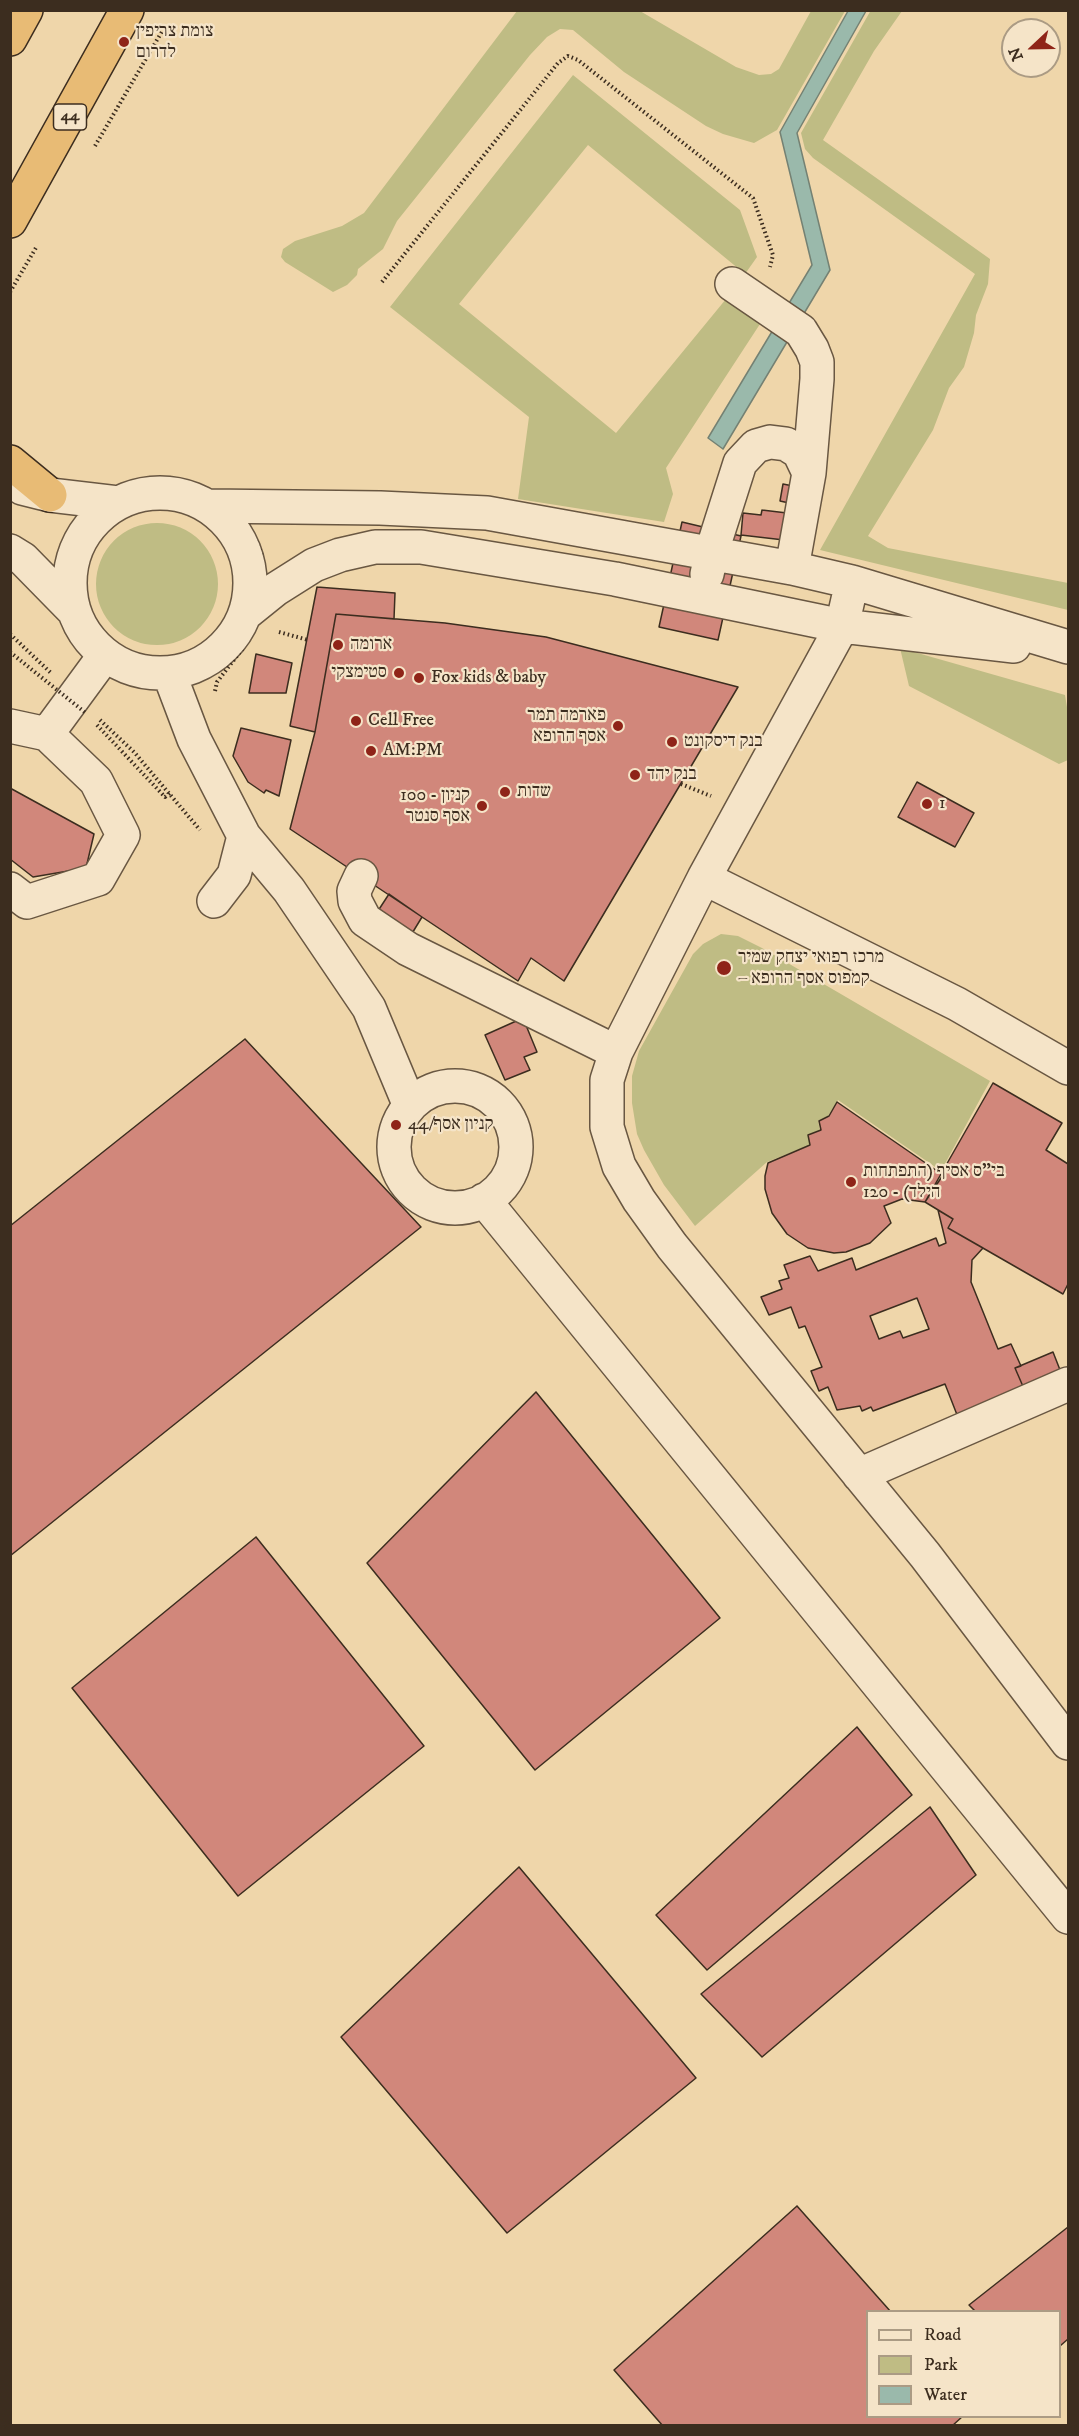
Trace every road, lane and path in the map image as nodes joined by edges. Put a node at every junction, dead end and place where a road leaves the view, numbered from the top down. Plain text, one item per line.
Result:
1 (27, 10) edge
2 (127, 10) edge
3 (10, 39) edge
4 (10, 221) edge
5 (382, 282) dead end
6 (732, 284) dead end
7 (764, 306) junction
8 (10, 462) edge
9 (809, 473) junction
10 (10, 483) edge
11 (50, 495) junction
12 (118, 503) junction
13 (208, 507) junction
14 (10, 550) edge
15 (712, 552) junction
16 (792, 568) junction
17 (852, 582) junction
18 (703, 596) junction
19 (74, 611) junction
20 (245, 614) junction
21 (842, 626) junction
22 (1068, 649) edge
23 (10, 652) edge
24 (105, 655) junction
25 (169, 673) junction
26 (10, 726) edge
27 (47, 734) junction
28 (170, 793) dead end
29 (244, 836) junction
30 (361, 876) dead end
31 (704, 878) junction
32 (10, 889) edge
33 (214, 901) dead end
34 (616, 1052) junction
35 (1068, 1068) edge
36 (410, 1106) junction
37 (484, 1200) junction
38 (1068, 1384) edge
39 (859, 1475) junction
40 (1068, 1743) edge
41 (1068, 1917) edge

1 - 3 highway
2 - 4 highway, 44
5 - 7 path
6 - 7 street
7 - 9 street
8 - 11 highway
9 - 15 street
9 - 16 street
10 - 11 street
11 - 12 street
12 - 13 street
12 - 19 street
13 - 15 street
13 - 20 street
14 - 19 street
15 - 16 street
15 - 18 street
16 - 17 street
17 - 21 street
17 - 22 street
18 - 20 street
18 - 21 street
19 - 24 street
20 - 25 street
21 - 22 street
21 - 31 street
23 - 28 path, bridge
24 - 25 street
24 - 27 street
25 - 29 street
26 - 27 street
27 - 32 street
29 - 33 street
29 - 36 street
30 - 34 street
31 - 34 street
31 - 35 street
34 - 39 street
36 - 37 street
36 - 37 street
37 - 41 street
38 - 39 street
39 - 40 street

